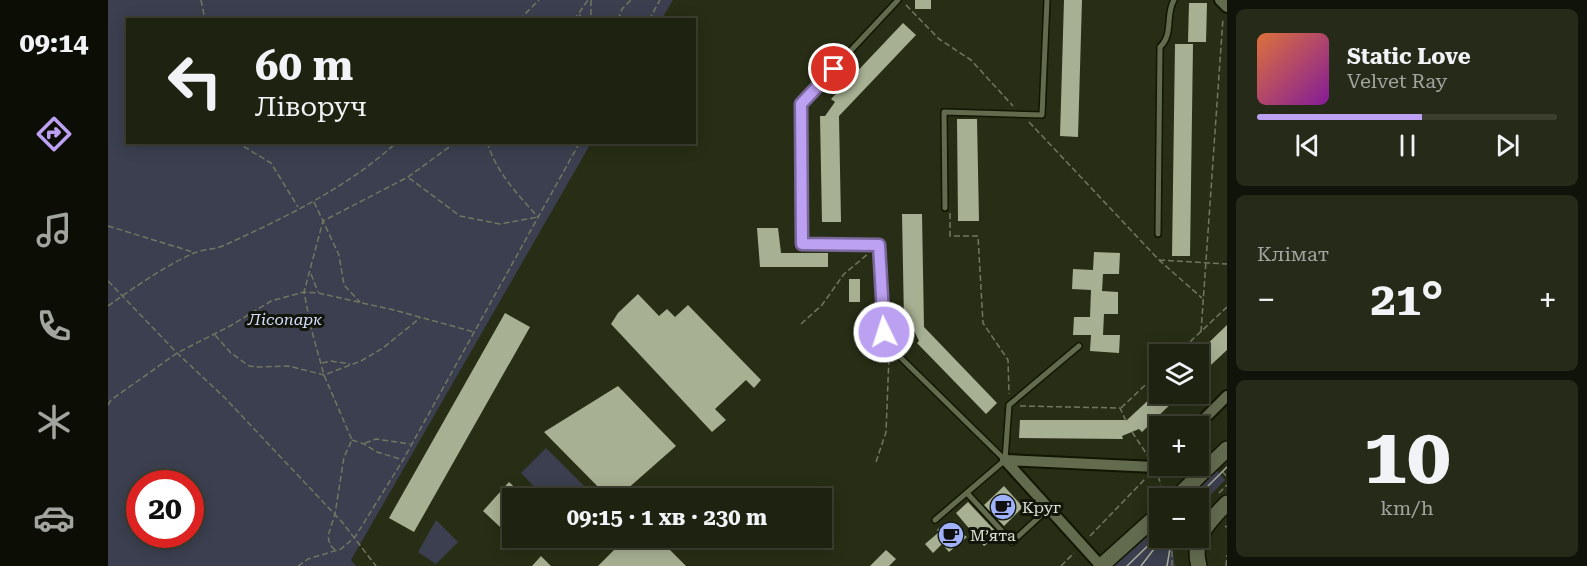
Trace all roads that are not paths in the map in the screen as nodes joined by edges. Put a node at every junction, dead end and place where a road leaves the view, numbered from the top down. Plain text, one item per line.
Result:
1 (900, 0) edge
2 (1047, 0) edge
3 (1174, 0) edge
4 (945, 208) dead end
5 (1158, 234) dead end
6 (1079, 346) dead end
7 (1227, 396) edge
8 (1207, 416) edge
9 (1227, 448) edge
10 (1005, 460) junction
11 (1149, 465) edge
12 (1186, 488) edge
13 (966, 493) junction
14 (1227, 503) edge
15 (1049, 508) junction
16 (935, 520) dead end
17 (1149, 523) edge
18 (1101, 566) edge
19 (1199, 566) edge

1 - 10 lane
2 - 4 lane
3 - 5 lane
6 - 10 lane
7 - 8 street
9 - 12 main road
10 - 11 street
10 - 13 lane
10 - 15 street
13 - 15 lane
13 - 16 lane
14 - 19 main road
15 - 18 street
17 - 18 main road

